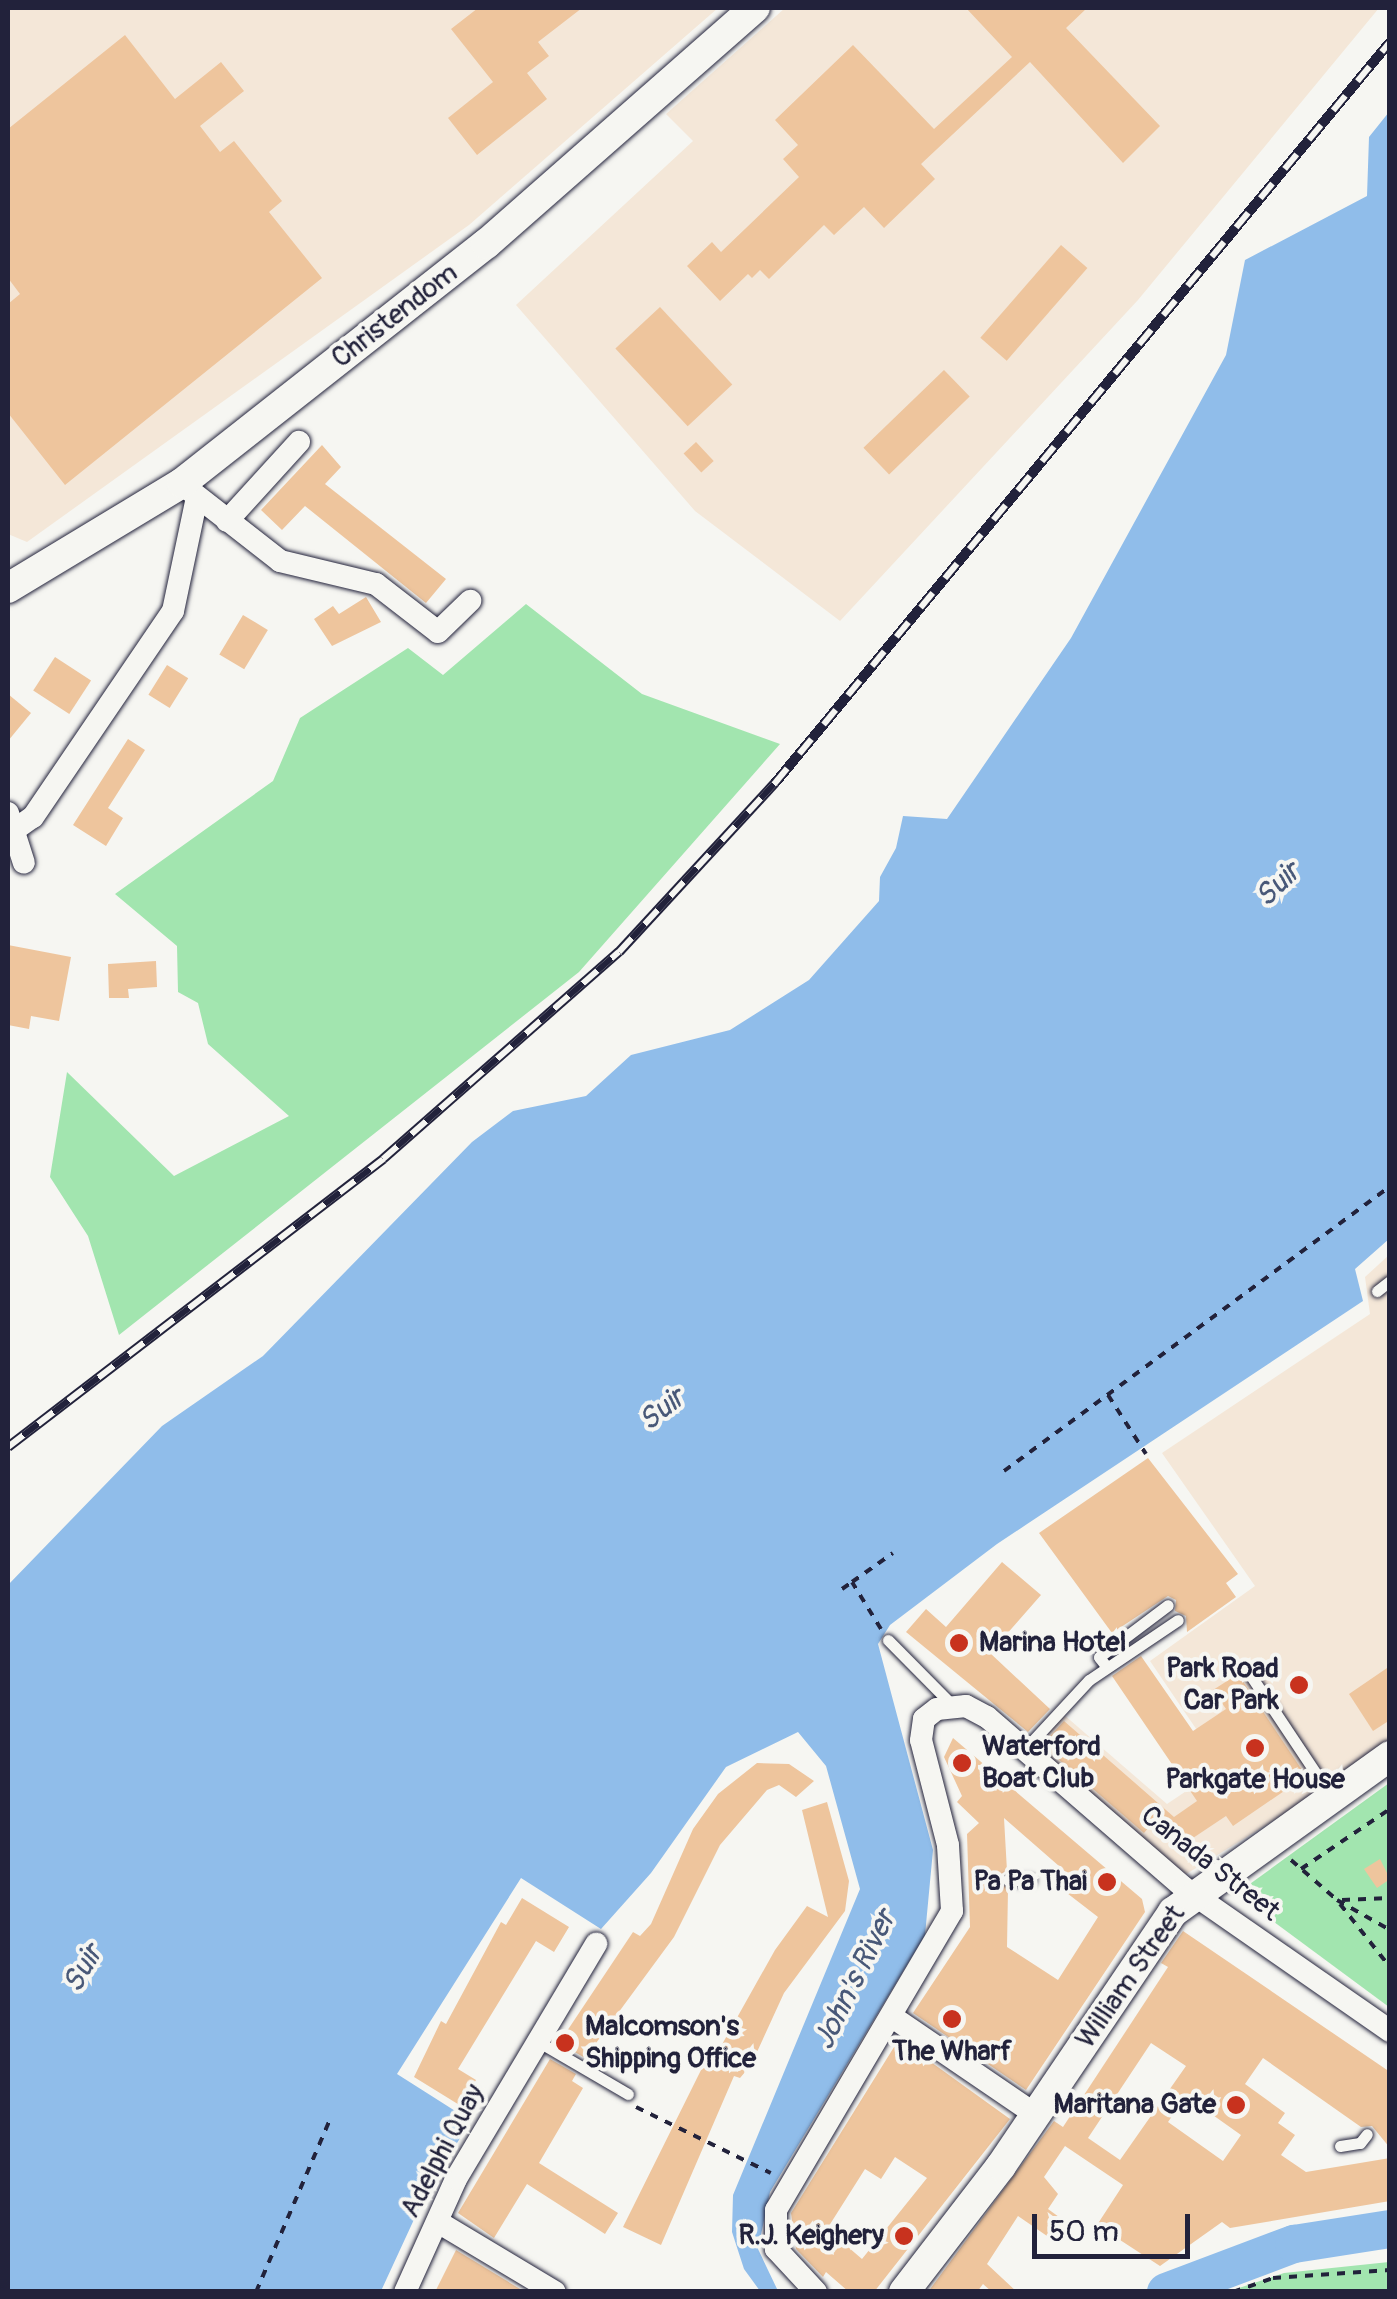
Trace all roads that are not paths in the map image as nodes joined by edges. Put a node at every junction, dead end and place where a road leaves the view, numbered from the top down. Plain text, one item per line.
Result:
1 (754, 8) edge
2 (300, 442) dead end
3 (190, 490) junction
4 (226, 522) junction
5 (8, 588) edge
6 (470, 601) dead end
7 (12, 821) edge
8 (24, 863) dead end
9 (1390, 1281) edge
10 (1378, 1291) dead end
11 (1168, 1605) dead end
12 (1178, 1620) dead end
13 (888, 1640) road end
14 (1103, 1662) junction
15 (1249, 1672) dead end
16 (952, 1705) junction
17 (1025, 1749) junction
18 (1390, 1756) edge
19 (1331, 1796) junction
20 (1008, 1880) dead end
21 (1030, 1880) dead end
22 (1191, 1894) junction
23 (596, 1944) dead end
24 (894, 2018) junction
25 (1390, 2031) edge
26 (539, 2042) junction
27 (626, 2098) road end
28 (1036, 2116) junction
29 (1367, 2134) dead end
30 (1340, 2146) dead end
31 (438, 2222) junction
32 (405, 2292) edge
33 (555, 2292) edge
34 (816, 2292) edge
35 (904, 2292) edge

1 - 3 street, Christendom
2 - 4 street
3 - 4 street
3 - 5 street, Christendom
3 - 7 street
4 - 6 street
7 - 8 street
9 - 10 lane
11 - 14 lane
12 - 14 lane
13 - 16 lane
14 - 17 lane
15 - 19 lane
16 - 17 street, Canada Street
16 - 24 street
17 - 22 street, Canada Street
18 - 19 street, William Street
19 - 22 street, William Street
20 - 21 lane
22 - 25 street, Canada Street
22 - 28 street, William Street
23 - 26 street, Adelphi Quay
24 - 28 street
24 - 34 street
26 - 27 lane
26 - 31 street, Adelphi Quay
28 - 35 street, William Street
29 - 30 lane
31 - 32 street, Adelphi Quay
31 - 33 street

